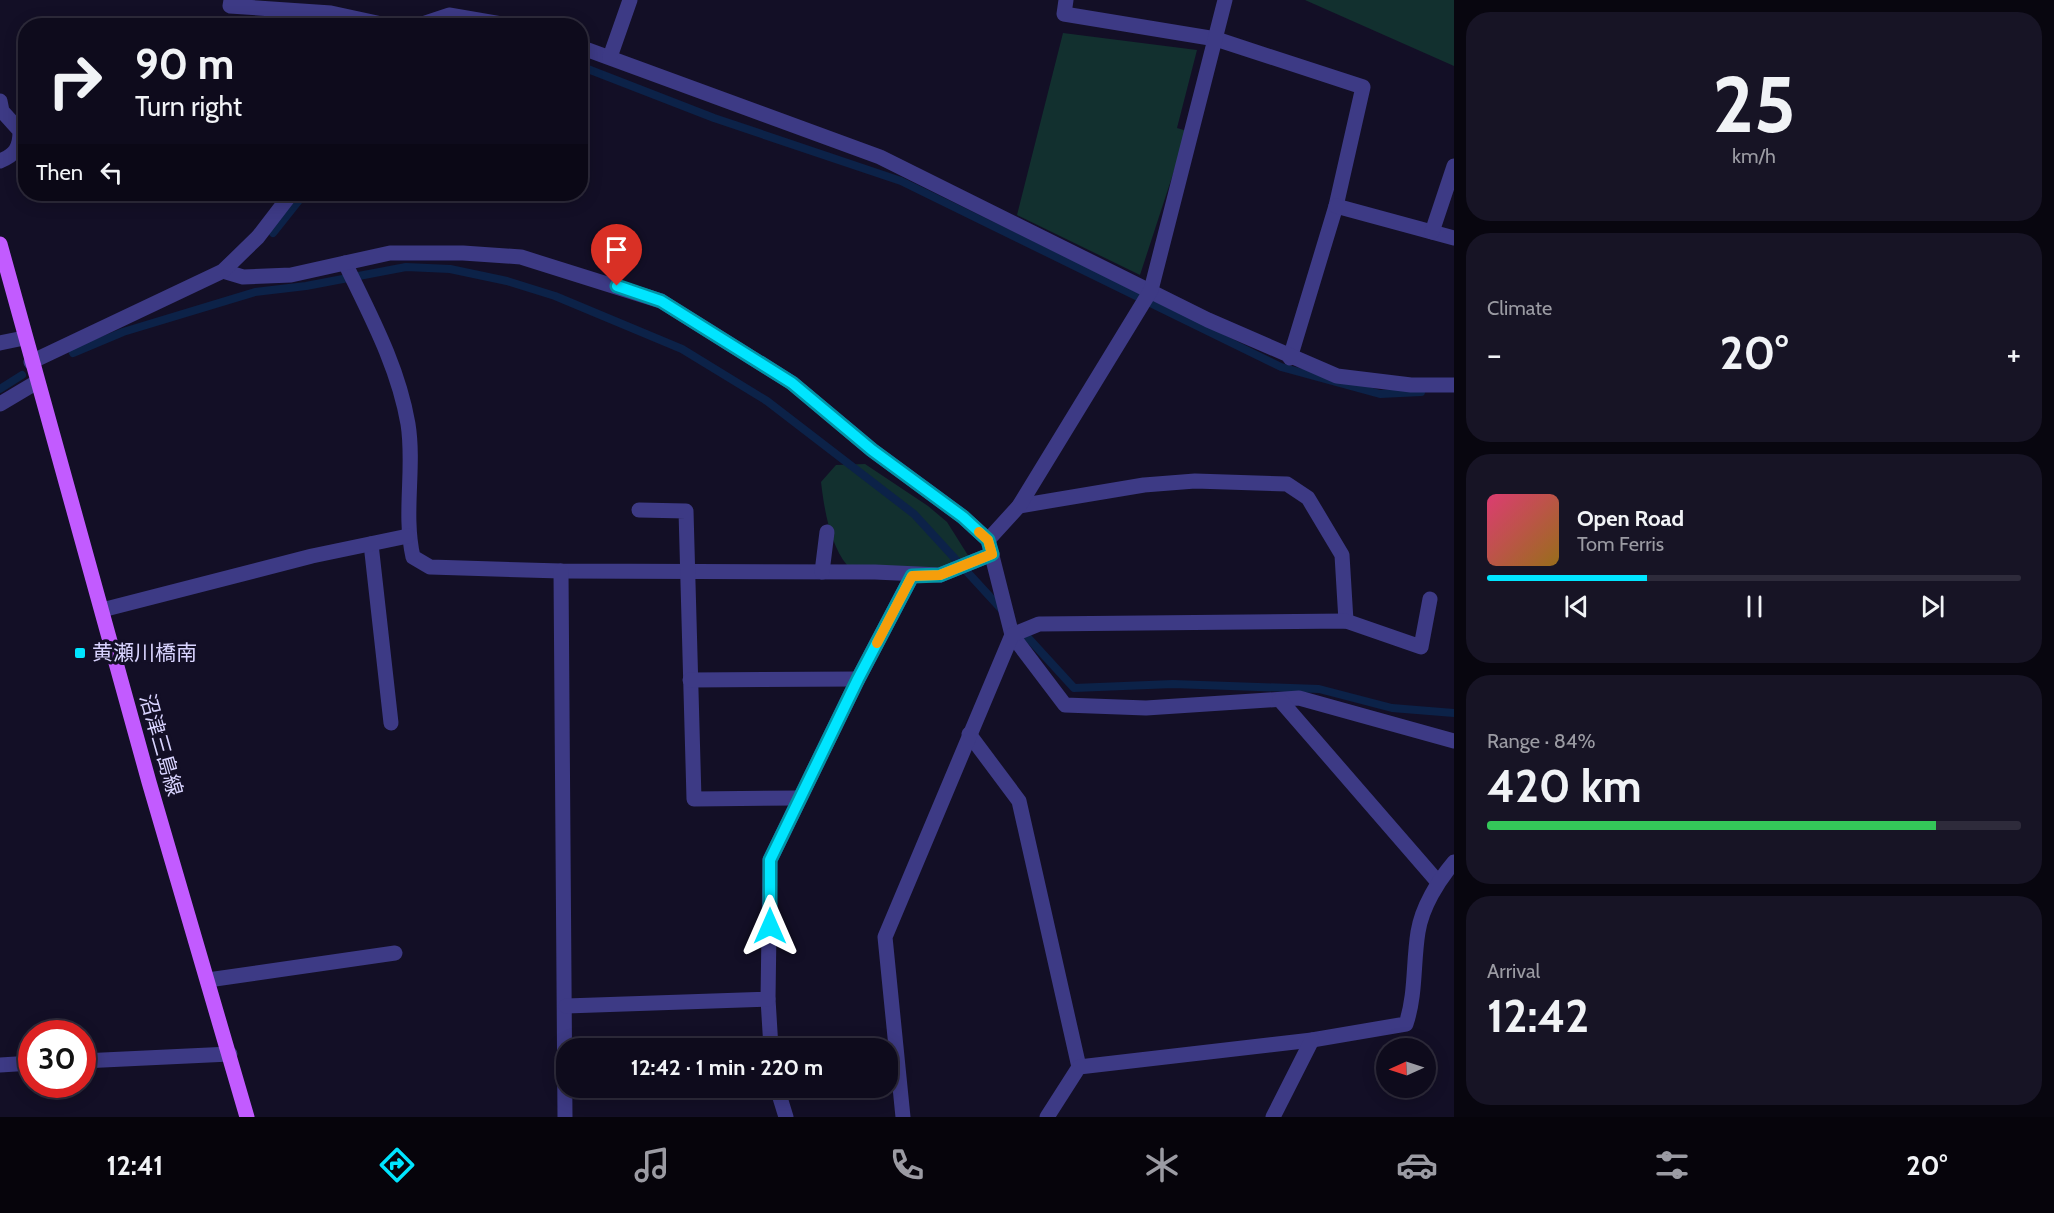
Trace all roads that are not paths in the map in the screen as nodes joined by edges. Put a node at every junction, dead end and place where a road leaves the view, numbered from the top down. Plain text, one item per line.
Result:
1 (231, 0) edge
2 (630, 0) edge
3 (1066, 0) edge
4 (1225, 0) edge
5 (354, 18) edge
6 (440, 18) edge
7 (467, 18) edge
8 (1216, 39) junction
9 (588, 50) edge
10 (610, 57) junction
11 (0, 101) edge
12 (18, 129) edge
13 (18, 147) edge
14 (0, 160) edge
15 (1454, 166) edge
16 (286, 201) edge
17 (1336, 206) junction
18 (1431, 232) junction
19 (1454, 238) edge
20 (0, 244) edge
21 (345, 263) junction
22 (223, 271) junction
23 (1151, 290) junction
24 (24, 338) junction
25 (0, 343) edge
26 (1290, 358) junction
27 (31, 362) junction
28 (37, 382) junction
29 (1454, 385) edge
30 (0, 404) edge
31 (1020, 506) junction
32 (639, 510) dead end
33 (827, 532) dead end
34 (408, 536) junction
35 (371, 544) junction
36 (990, 547) junction
37 (561, 571) junction
38 (687, 572) junction
39 (822, 572) junction
40 (912, 576) junction
41 (1430, 599) dead end
42 (102, 610) junction
43 (1346, 621) junction
44 (1012, 635) junction
45 (858, 679) junction
46 (690, 680) junction
47 (1280, 700) junction
48 (391, 723) dead end
49 (969, 734) junction
50 (1454, 741) edge
51 (799, 798) junction
52 (1454, 862) edge
53 (1437, 882) junction
54 (395, 952) dead end
55 (208, 980) junction
56 (768, 999) junction
57 (566, 1006) junction
58 (770, 1038) edge
59 (1312, 1040) junction
60 (230, 1054) junction
61 (96, 1060) edge
62 (18, 1064) edge
63 (0, 1065) edge
64 (1079, 1067) junction
65 (780, 1098) edge
66 (247, 1117) edge
67 (565, 1117) edge
68 (786, 1117) edge
69 (903, 1117) edge
70 (1047, 1117) edge
71 (1273, 1117) edge

1 - 5 street
2 - 10 street
3 - 8 street
4 - 8 street
6 - 7 street
8 - 17 street
8 - 23 street
9 - 10 street
10 - 23 street
11 - 12 street
13 - 14 street
15 - 18 street
16 - 22 street
17 - 18 street
17 - 26 street
18 - 19 street
20 - 24 main road, 沼津三島線
21 - 22 street
21 - 34 street
21 - 36 street
22 - 27 street
23 - 26 street
23 - 31 street
24 - 25 street
24 - 27 main road, 沼津三島線
26 - 29 street
27 - 28 main road, 沼津三島線
28 - 30 street
28 - 42 main road, 沼津三島線
31 - 36 street
31 - 43 street
32 - 38 street
33 - 39 street
34 - 35 street
34 - 37 street
35 - 42 street
35 - 48 street
36 - 40 street
36 - 44 street
37 - 38 street
37 - 57 street
38 - 39 street
38 - 46 street
39 - 40 street
40 - 45 street
41 - 43 street
42 - 55 main road, 沼津三島線
43 - 44 street
44 - 47 street
44 - 49 street
45 - 46 street
45 - 51 street
46 - 51 street
47 - 50 street
47 - 53 street
49 - 64 street
49 - 69 street
51 - 56 street
52 - 53 street
53 - 59 street
54 - 55 street
55 - 60 main road, 沼津三島線
56 - 57 street
56 - 58 street
57 - 67 street
59 - 64 street
59 - 71 street
60 - 61 street
60 - 66 main road, 沼津三島線
62 - 63 street
64 - 70 street
65 - 68 street

